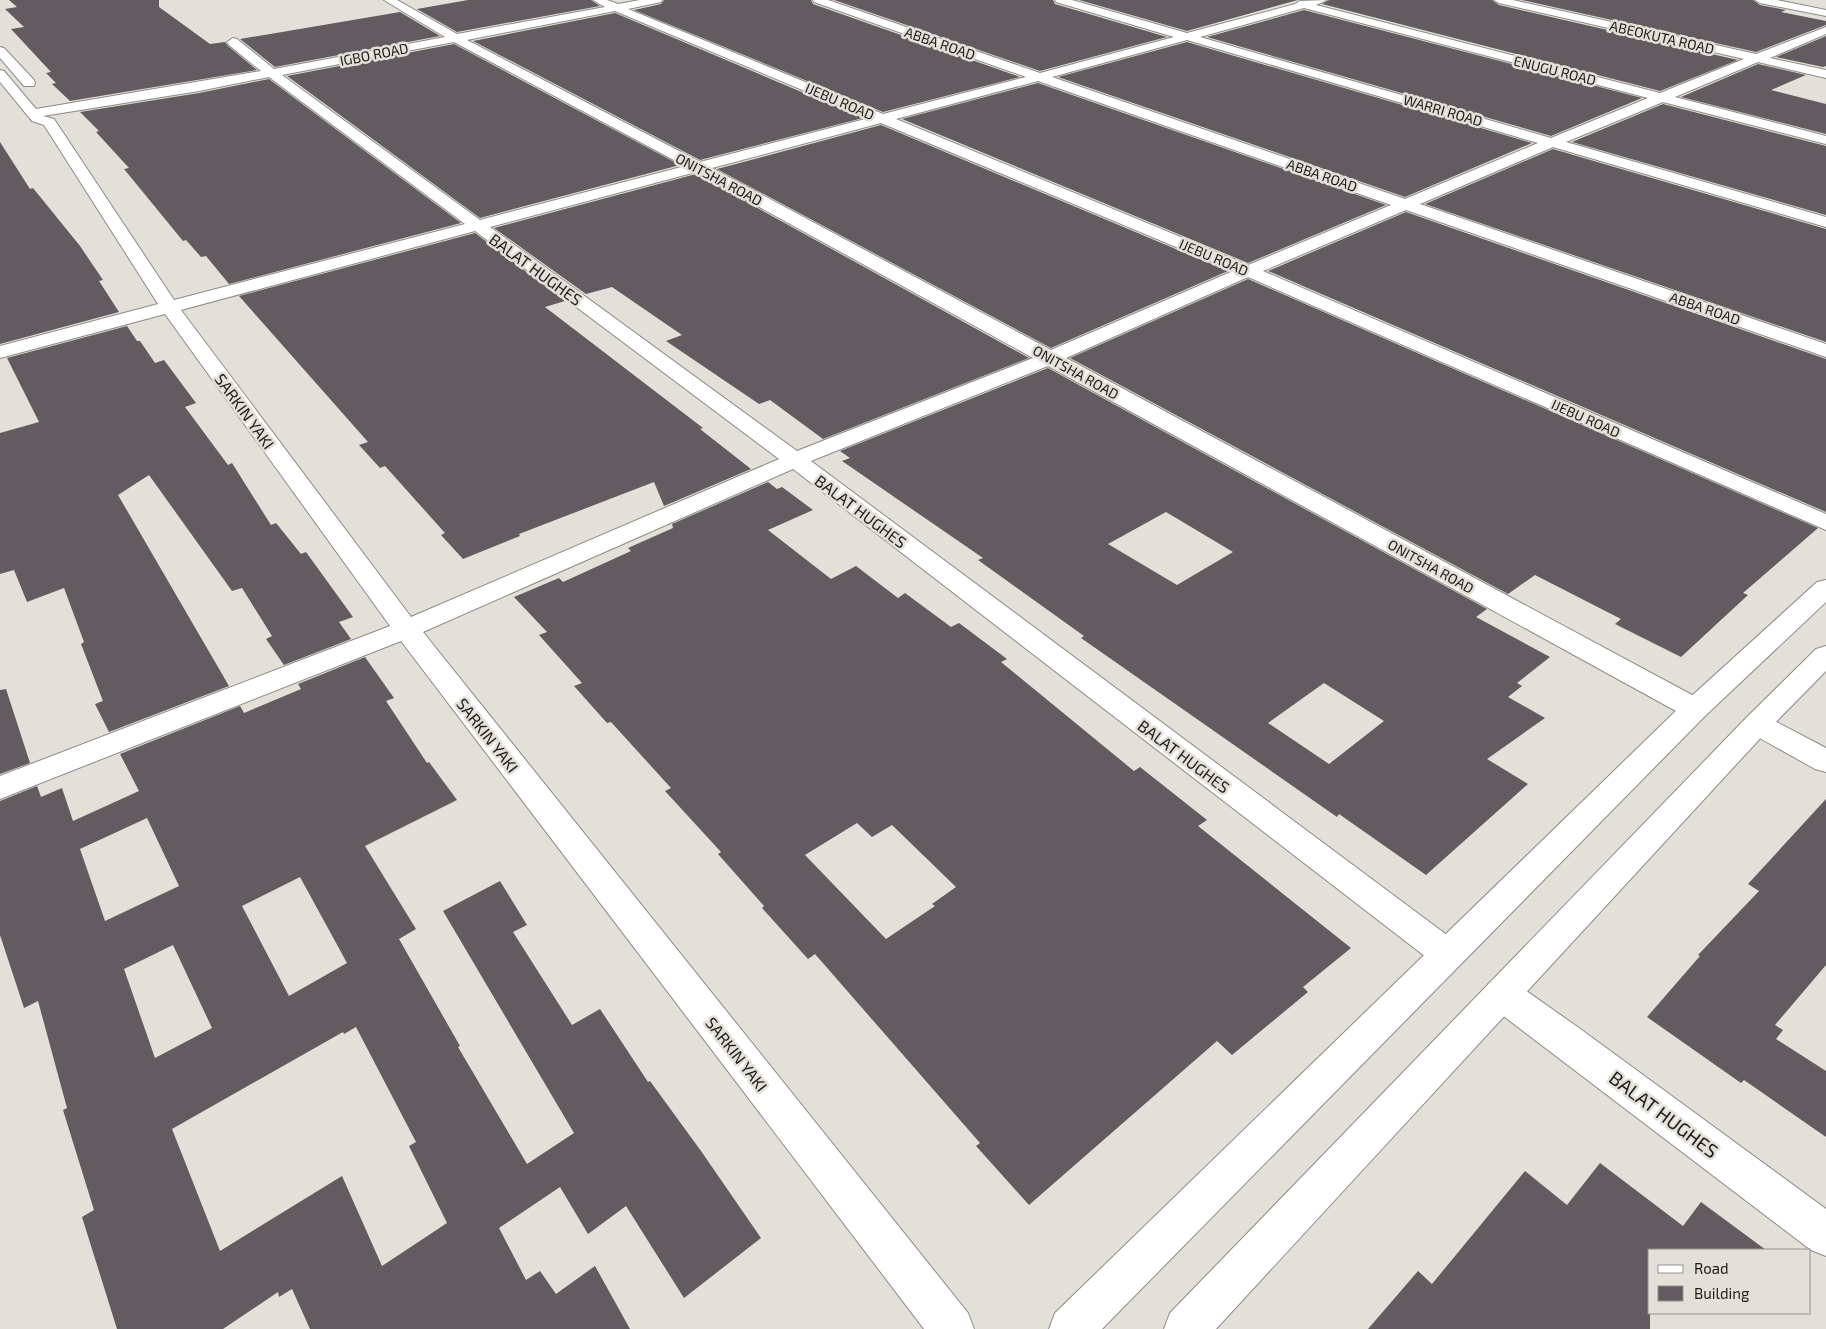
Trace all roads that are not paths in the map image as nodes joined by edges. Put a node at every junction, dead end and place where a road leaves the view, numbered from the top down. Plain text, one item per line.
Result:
1 (389, 0) edge
2 (598, 0) edge
3 (657, 0) edge
4 (818, 0) edge
5 (1060, 0) edge
6 (1283, 0) edge
7 (1322, 0) edge
8 (1499, 0) edge
9 (1760, 0) edge
10 (1304, 5) junction
11 (618, 8) junction
12 (1826, 13) edge
13 (1826, 30) edge
14 (1184, 36) junction
15 (455, 38) junction
16 (233, 42) dead end
17 (0, 51) edge
18 (1757, 58) junction
19 (271, 73) junction
20 (0, 74) edge
21 (1826, 74) edge
22 (1038, 77) junction
23 (1663, 98) junction
24 (22, 99) junction
25 (7, 102) dead end
26 (44, 109) junction
27 (882, 119) junction
28 (1826, 140) edge
29 (1553, 142) junction
30 (698, 167) junction
31 (1407, 204) junction
32 (1826, 222) edge
33 (476, 225) junction
34 (1248, 271) junction
35 (169, 307) junction
36 (1826, 351) edge
37 (0, 352) edge
38 (1050, 358) junction
39 (795, 460) junction
40 (1826, 523) edge
41 (1826, 588) edge
42 (406, 629) junction
43 (1826, 655) edge
44 (1694, 709) junction
45 (1757, 724) junction
46 (1826, 761) edge
47 (0, 788) edge
48 (1447, 954) junction
49 (1502, 994) junction
50 (1826, 1235) edge
51 (952, 1329) edge
52 (1071, 1329) edge
53 (1186, 1329) edge

1 - 15 street, ONITSHA ROAD
2 - 11 street, IJEBU ROAD
3 - 11 street, IGBO ROAD
4 - 22 street, ABBA ROAD
5 - 14 street, WARRI ROAD
6 - 10 street, ENUGU ROAD
7 - 10 street
8 - 18 street, ABEOKUTA ROAD
9 - 12 street
10 - 14 street
10 - 23 street, ENUGU ROAD
11 - 15 street, IGBO ROAD
11 - 27 street, IJEBU ROAD
13 - 18 street
14 - 22 street
14 - 29 street, WARRI ROAD
15 - 19 street, IGBO ROAD
15 - 30 street, ONITSHA ROAD
16 - 19 street, BALAT HUGHES
17 - 26 street
18 - 21 street, ABEOKUTA ROAD
18 - 23 street
19 - 26 street, IGBO ROAD
19 - 33 street, BALAT HUGHES
20 - 24 street, SARKIN YAKI
22 - 27 street
22 - 31 street, ABBA ROAD
23 - 28 street, ENUGU ROAD
23 - 29 street
24 - 25 street
24 - 26 street, SARKIN YAKI
26 - 35 street, SARKIN YAKI
27 - 30 street
27 - 34 street, IJEBU ROAD
29 - 31 street
29 - 32 street, WARRI ROAD
30 - 33 street
30 - 38 street, ONITSHA ROAD
31 - 34 street
31 - 36 street, ABBA ROAD
33 - 35 street
33 - 39 street, BALAT HUGHES
34 - 38 street
34 - 40 street, IJEBU ROAD
35 - 37 street
35 - 42 street, SARKIN YAKI
38 - 39 street
38 - 44 street, ONITSHA ROAD
39 - 42 street
39 - 48 street, BALAT HUGHES
41 - 44 street
42 - 47 street
42 - 51 street, SARKIN YAKI
43 - 45 street
44 - 48 street
45 - 46 street
45 - 49 street
48 - 52 street
49 - 50 street, BALAT HUGHES
49 - 53 street

